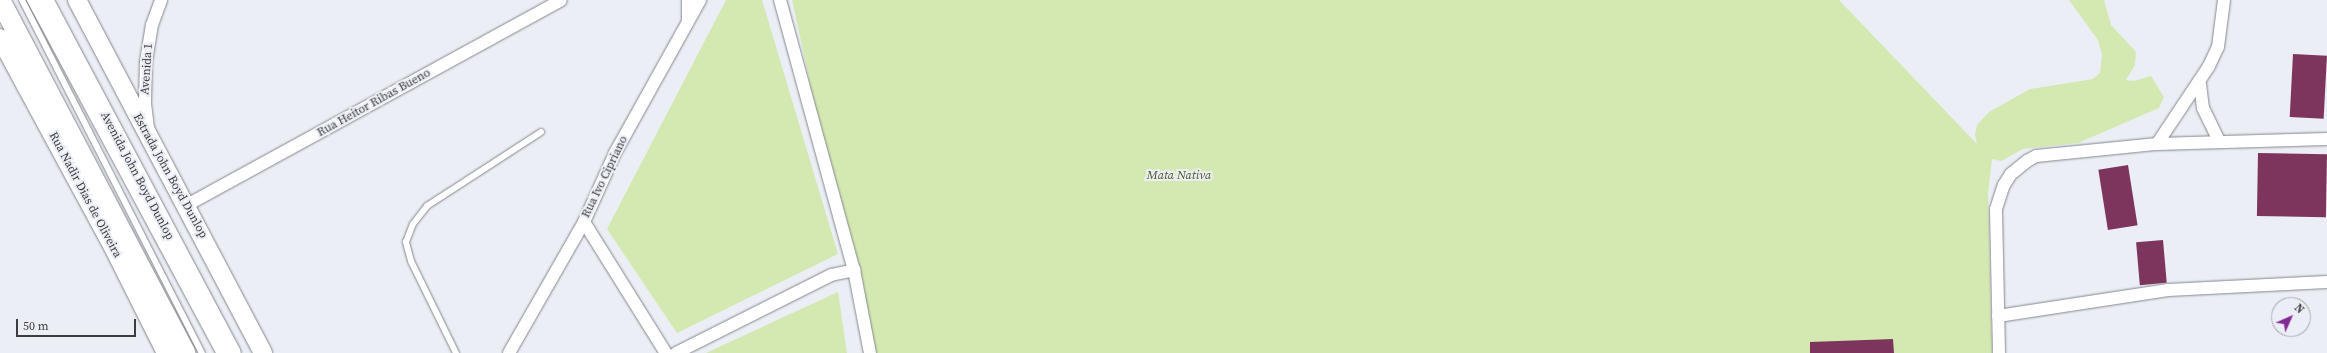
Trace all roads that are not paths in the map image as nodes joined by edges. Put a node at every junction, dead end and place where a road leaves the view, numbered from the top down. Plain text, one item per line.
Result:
1 (0, 0) edge
2 (22, 0) edge
3 (30, 0) edge
4 (43, 0) edge
5 (77, 0) edge
6 (161, 0) edge
7 (561, 0) edge
8 (688, 0) edge
9 (700, 0) edge
10 (780, 0) edge
11 (2227, 2) edge
12 (688, 23) junction
13 (1, 42) edge
14 (2200, 84) junction
15 (541, 132) dead end
16 (149, 139) junction
17 (2327, 139) edge
18 (2219, 141) junction
19 (2157, 144) junction
20 (187, 205) junction
21 (584, 222) junction
22 (854, 270) junction
23 (2327, 282) edge
24 (1998, 316) junction
25 (166, 353) edge
26 (185, 353) edge
27 (202, 353) edge
28 (219, 353) edge
29 (231, 353) edge
30 (263, 353) edge
31 (456, 353) edge
32 (508, 353) edge
33 (666, 353) edge
34 (676, 353) edge
35 (870, 353) edge
36 (1999, 353) edge

1 - 26 main road
2 - 27 lane
3 - 28 lane
4 - 29 main road, Avenida John Boyd Dunlop
5 - 16 street, Estrada John Boyd Dunlop
6 - 16 street, Avenida 1
7 - 20 street, Rua Heitor Ribas Bueno
8 - 12 street
9 - 12 street, Rua Ivo Cipriano
10 - 22 street
11 - 14 street
12 - 21 street, Rua Ivo Cipriano
13 - 25 street, Rua Nadir Dias de Oliveira
14 - 18 street
14 - 19 street
15 - 31 lane
16 - 20 street, Estrada John Boyd Dunlop
17 - 18 street
18 - 19 street
19 - 24 street
20 - 30 street, Estrada John Boyd Dunlop
21 - 32 street, Rua Ivo Cipriano
21 - 33 street
22 - 34 street
22 - 35 street
23 - 24 street
24 - 36 street

